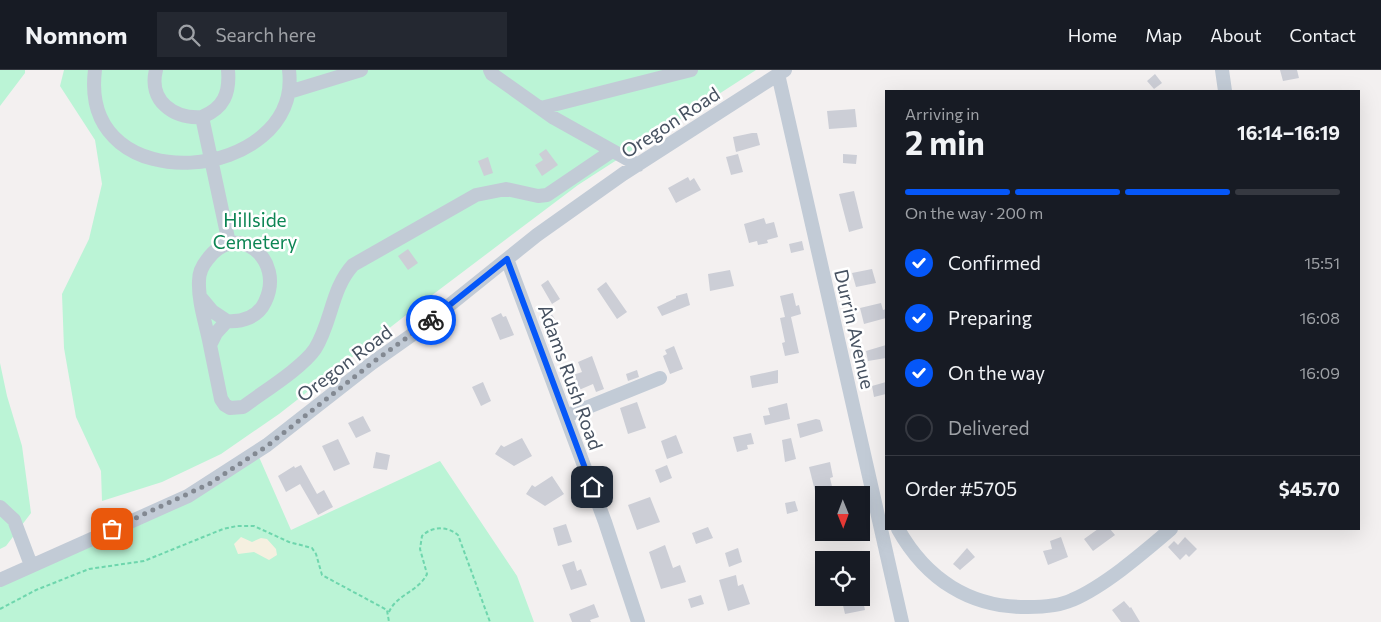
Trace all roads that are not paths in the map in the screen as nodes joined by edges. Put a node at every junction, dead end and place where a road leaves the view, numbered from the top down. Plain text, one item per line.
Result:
1 (95, 70) edge
2 (156, 70) edge
3 (228, 70) edge
4 (289, 70) edge
5 (361, 70) edge
6 (490, 70) edge
7 (691, 70) edge
8 (1222, 70) edge
9 (782, 72) edge
10 (1226, 90) edge
11 (289, 92) junction
12 (541, 108) junction
13 (202, 117) junction
14 (612, 151) junction
15 (211, 159) junction
16 (638, 165) junction
17 (229, 243) junction
18 (507, 259) junction
19 (200, 296) junction
20 (227, 321) junction
21 (210, 345) junction
22 (660, 378) dead end
23 (566, 416) junction
24 (869, 476) junction
25 (885, 505) edge
26 (0, 507) edge
27 (899, 530) edge
28 (1170, 530) edge
29 (31, 565) junction
30 (0, 580) edge
31 (638, 622) edge
32 (902, 622) edge

1 - 15 street
2 - 13 street
3 - 13 street
4 - 11 street
5 - 11 street
6 - 12 street
7 - 12 street
8 - 10 street
9 - 16 street, Oregon Road
9 - 24 street, Durrin Avenue
11 - 15 street
12 - 14 street
13 - 15 street
14 - 16 street
14 - 21 street
15 - 17 street
16 - 18 street, Oregon Road
17 - 19 street
17 - 20 street
18 - 23 street, Adams Rush Road
18 - 29 street, Oregon Road
19 - 20 street
19 - 21 street
20 - 21 street
22 - 23 street
23 - 31 street, Adams Rush Road
24 - 25 street
24 - 32 street, Durrin Avenue
26 - 29 street
27 - 28 street
29 - 30 street, Oregon Road

